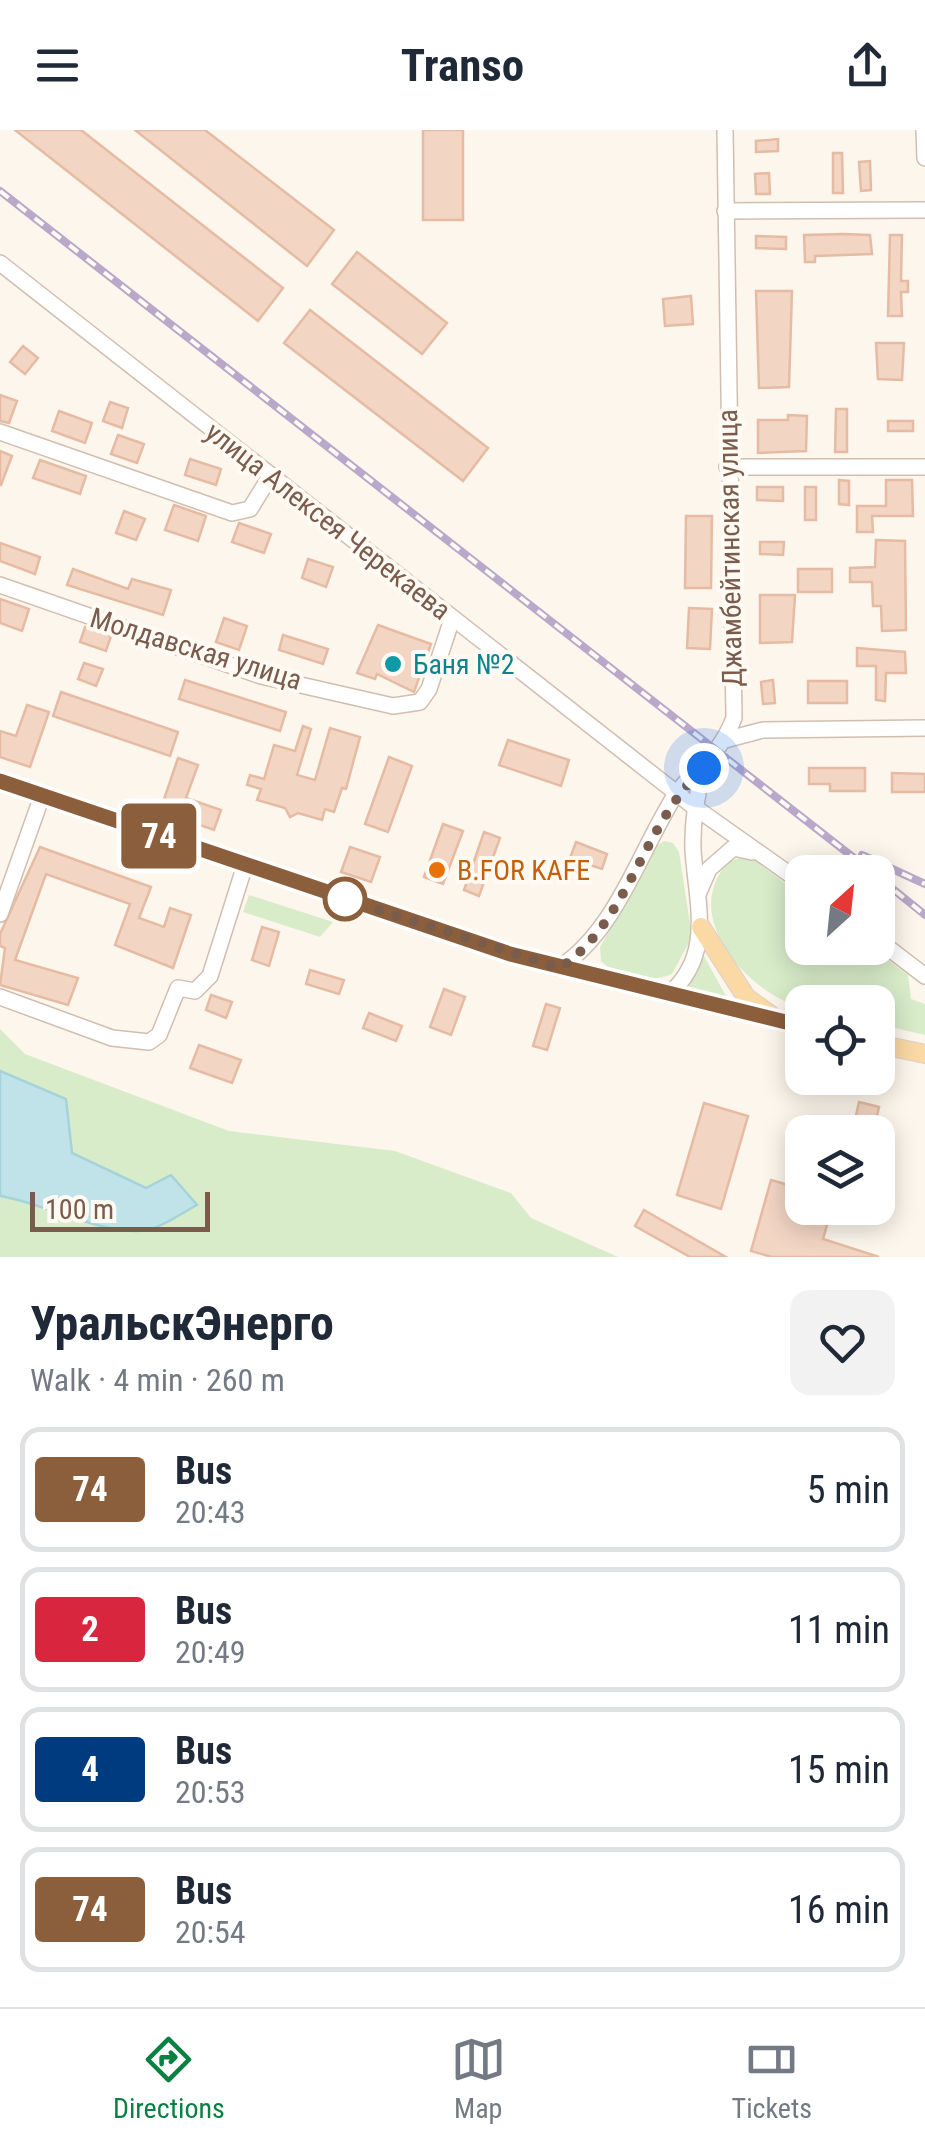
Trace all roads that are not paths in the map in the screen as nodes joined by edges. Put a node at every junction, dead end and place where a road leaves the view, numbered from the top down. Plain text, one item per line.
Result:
1 (725, 130) edge
2 (924, 130) edge
3 (925, 158) edge
4 (925, 210) edge
5 (726, 211) junction
6 (0, 263) edge
7 (0, 432) edge
8 (727, 467) junction
9 (925, 467) edge
10 (271, 475) junction
11 (0, 585) edge
12 (452, 619) junction
13 (925, 728) edge
14 (726, 740) junction
15 (704, 768) junction
16 (0, 781) edge
17 (677, 792) junction
18 (42, 796) junction
19 (694, 806) junction
20 (761, 853) junction
21 (245, 865) junction
22 (785, 871) edge
23 (697, 896) junction
24 (0, 914) edge
25 (702, 927) junction
26 (895, 953) edge
27 (560, 968) junction
28 (925, 976) edge
29 (668, 995) junction
30 (0, 997) edge
31 (780, 1022) junction
32 (785, 1023) edge
33 (895, 1046) edge
34 (925, 1052) edge

1 - 5 street, Джамбейтинская улица
2 - 3 street
4 - 5 street
5 - 8 street, Джамбейтинская улица
6 - 10 street, улица Алексея Черекаева
7 - 10 street
8 - 9 street
8 - 14 street, Джамбейтинская улица
10 - 12 street, улица Алексея Черекаева
11 - 12 street, Молдавская улица
12 - 17 street, улица Алексея Черекаева
13 - 14 street
14 - 15 street, Джамбейтинская улица
15 - 17 street, Джамбейтинская улица
15 - 19 street
16 - 18 main road
17 - 19 street, улица Алексея Черекаева
17 - 27 street, Джамбейтинская улица
18 - 21 main road
18 - 24 street
19 - 20 street, улица Алексея Черекаева
19 - 23 street
20 - 22 street, улица Алексея Черекаева
20 - 23 street
21 - 27 main road
21 - 30 street
23 - 25 street
25 - 29 street
25 - 31 main road
26 - 28 street
27 - 29 main road
29 - 31 main road
31 - 32 main road
33 - 34 main road

